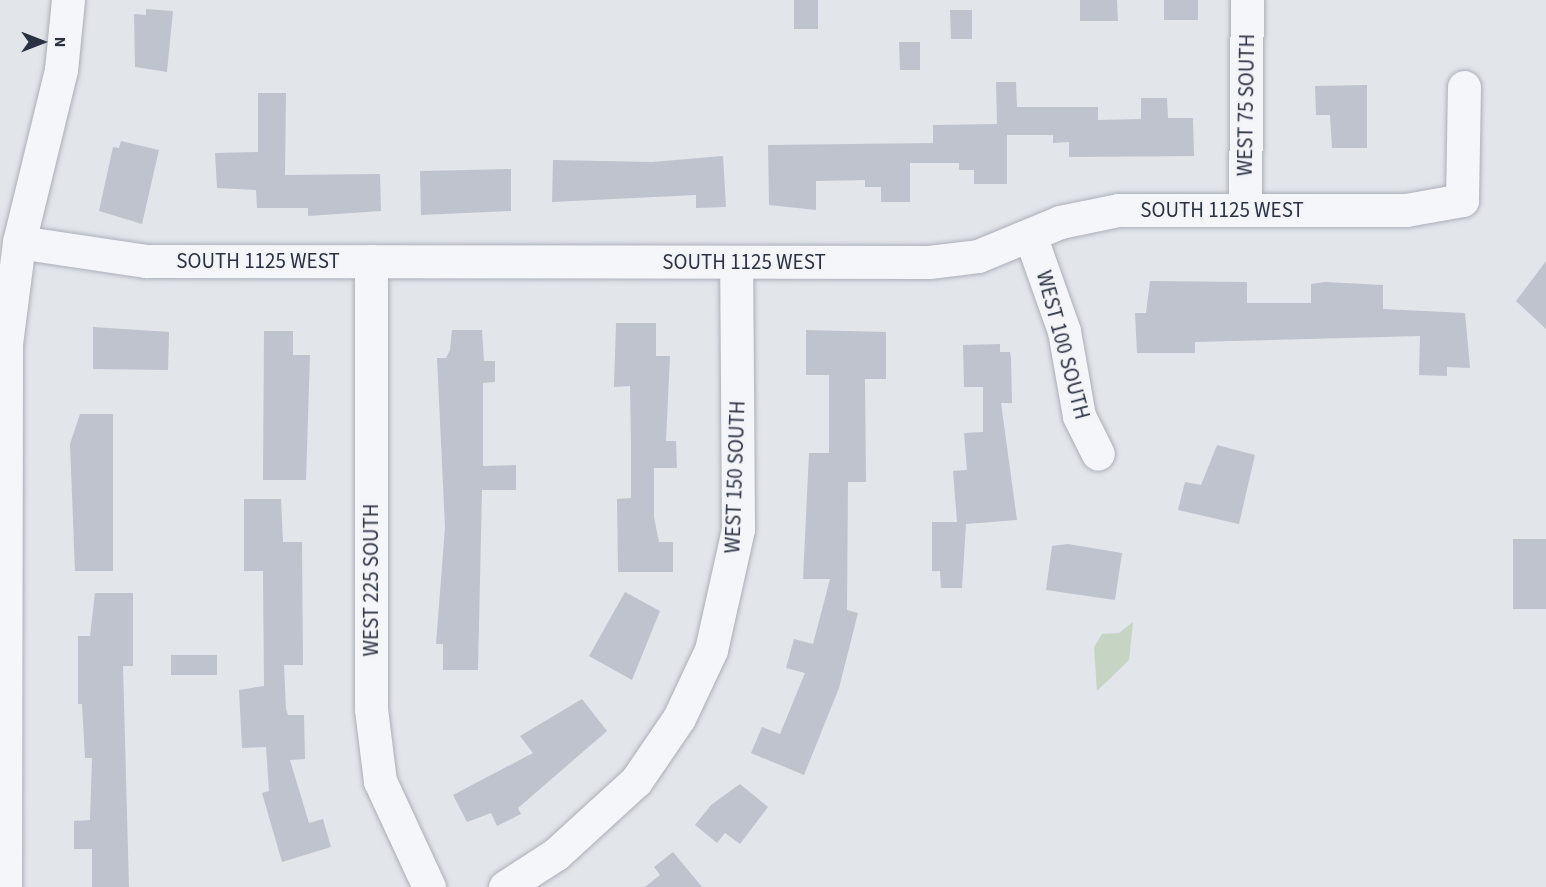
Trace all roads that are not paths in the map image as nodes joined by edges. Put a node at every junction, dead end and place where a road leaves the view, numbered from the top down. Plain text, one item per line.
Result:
1 (68, 0) edge
2 (1247, 0) edge
3 (1464, 87) dead end
4 (1245, 210) junction
5 (1030, 235) junction
6 (19, 242) junction
7 (371, 261) junction
8 (736, 262) junction
9 (1098, 454) dead end
10 (5, 887) edge
11 (429, 887) edge
12 (506, 887) edge

1 - 6 street
2 - 4 street, WEST 75 SOUTH
3 - 4 street, SOUTH 1125 WEST
4 - 5 street, SOUTH 1125 WEST
5 - 8 street, SOUTH 1125 WEST
5 - 9 street, WEST 100 SOUTH
6 - 7 street, SOUTH 1125 WEST
6 - 10 street
7 - 8 street, SOUTH 1125 WEST
7 - 11 street, WEST 225 SOUTH
8 - 12 street, WEST 150 SOUTH

